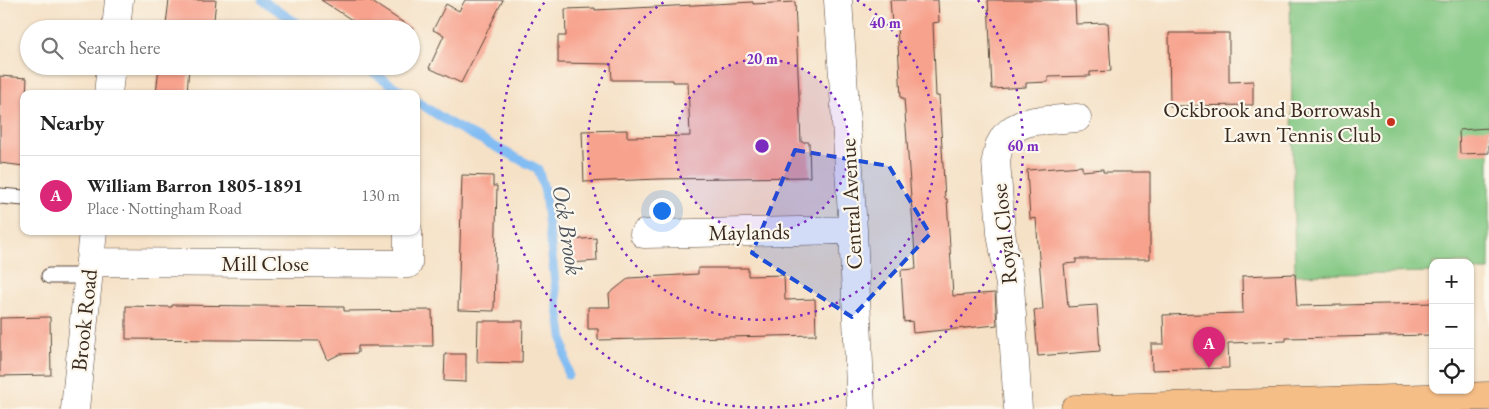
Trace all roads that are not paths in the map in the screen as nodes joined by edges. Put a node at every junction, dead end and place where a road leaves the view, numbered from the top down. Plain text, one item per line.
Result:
1 (119, 0) edge
2 (838, 0) edge
3 (117, 20) edge
4 (110, 75) edge
5 (108, 90) edge
6 (1077, 118) dead end
7 (0, 196) edge
8 (20, 198) edge
9 (853, 230) junction
10 (644, 234) dead end
11 (93, 235) edge
12 (408, 235) edge
13 (89, 269) junction
14 (49, 276) dead end
15 (1489, 396) edge
16 (1439, 403) edge
17 (75, 409) edge
18 (861, 409) edge
19 (1018, 409) edge
20 (1075, 409) edge

1 - 3 street
2 - 9 street, Central Avenue
4 - 5 street
6 - 19 street, Royal Close
7 - 8 lane
9 - 10 street, Maylands
9 - 18 street, Central Avenue
11 - 13 street, Brook Road
12 - 13 street, Mill Close
13 - 14 lane
13 - 17 street, Brook Road
15 - 16 main road
16 - 20 main road

